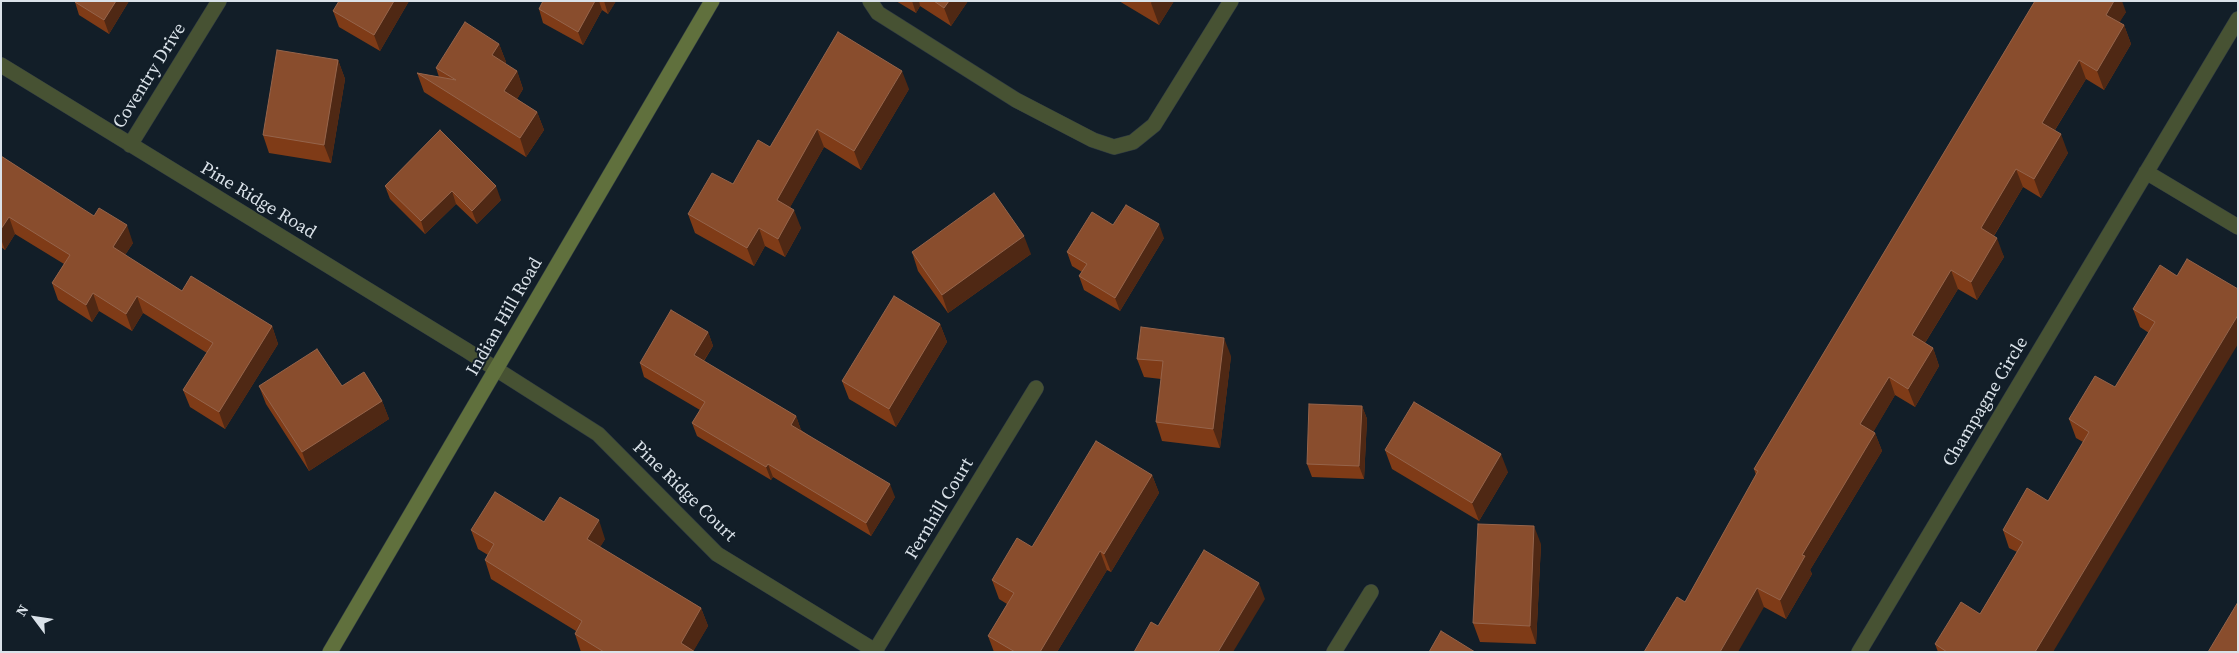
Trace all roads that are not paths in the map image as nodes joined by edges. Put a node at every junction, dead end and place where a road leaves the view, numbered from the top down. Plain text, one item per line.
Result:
1 (218, 1) edge
2 (712, 1) edge
3 (870, 1) edge
4 (1231, 1) edge
5 (2238, 19) edge
6 (1, 65) edge
7 (130, 146) junction
8 (2146, 172) junction
9 (2238, 227) edge
10 (496, 368) junction
11 (1036, 388) dead end
12 (1371, 592) dead end
13 (876, 651) edge
14 (330, 652) edge
15 (1334, 652) edge
16 (1858, 652) edge

1 - 7 street, Coventry Drive
2 - 10 street, Indian Hill Road
3 - 4 street
5 - 8 street, Champagne Circle
6 - 7 street, Pine Ridge Road
7 - 10 street, Pine Ridge Road
8 - 9 street
8 - 16 street, Champagne Circle
10 - 13 street, Pine Ridge Court
10 - 14 street, Indian Hill Road
11 - 13 street, Fernhill Court
12 - 15 street

